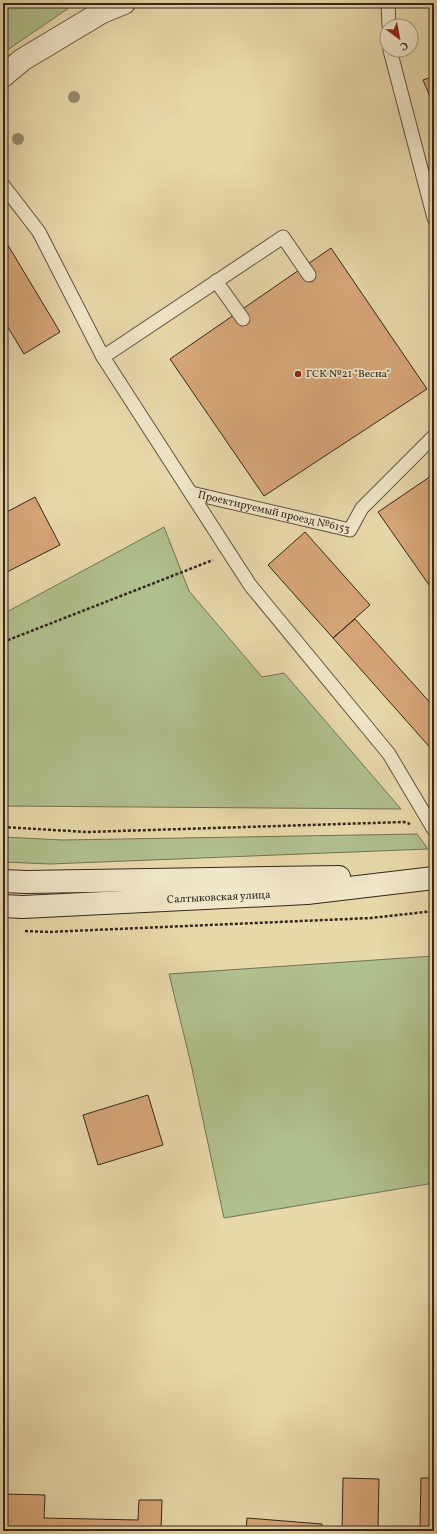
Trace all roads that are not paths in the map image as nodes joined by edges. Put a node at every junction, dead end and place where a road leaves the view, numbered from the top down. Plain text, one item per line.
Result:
1 (124, 3) edge
2 (388, 3) edge
3 (389, 18) edge
4 (392, 58) edge
5 (3, 76) edge
6 (3, 185) edge
7 (434, 218) edge
8 (309, 275) dead end
9 (216, 281) junction
10 (242, 319) dead end
11 (103, 357) junction
12 (434, 436) edge
13 (191, 494) junction
14 (434, 830) edge
15 (434, 875) edge
16 (434, 878) edge
17 (3, 881) edge
18 (3, 906) edge

1 - 5 main road
2 - 3 lane
4 - 7 lane
6 - 11 lane
8 - 9 lane
9 - 10 lane
9 - 11 lane
11 - 13 lane
12 - 13 lane, Проектируемый проезд №6153
13 - 14 lane
15 - 17 main road, Салтыковская улица
16 - 18 main road, Салтыковская улица

